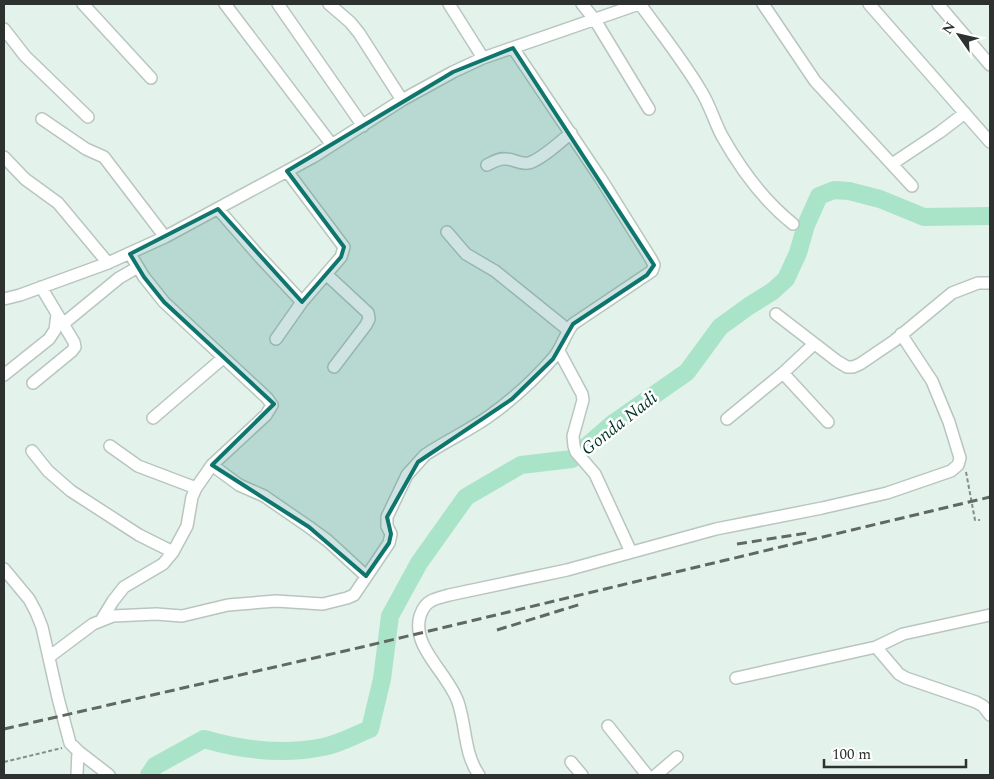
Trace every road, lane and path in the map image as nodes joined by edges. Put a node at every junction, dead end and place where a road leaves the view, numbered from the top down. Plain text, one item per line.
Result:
1 (83, 4) edge
2 (224, 4) edge
3 (278, 4) edge
4 (330, 4) edge
5 (449, 4) edge
6 (582, 4) edge
7 (639, 4) edge
8 (763, 4) edge
9 (869, 4) edge
10 (938, 4) edge
11 (594, 20) junction
12 (4, 29) edge
13 (513, 48) junction
14 (484, 58) junction
15 (990, 65) edge
16 (151, 78) dead end
17 (402, 100) junction
18 (649, 109) dead end
19 (965, 113) junction
20 (88, 117) dead end
21 (42, 118) dead end
22 (363, 126) junction
23 (571, 133) junction
24 (990, 142) edge
25 (332, 145) junction
26 (4, 157) edge
27 (892, 164) junction
28 (487, 165) dead end
29 (287, 171) junction
30 (912, 186) dead end
31 (218, 208) junction
32 (793, 224) dead end
33 (447, 232) dead end
34 (165, 237) junction
35 (130, 254) junction
36 (108, 263) junction
37 (138, 267) junction
38 (326, 274) junction
39 (990, 283) edge
40 (41, 287) junction
41 (4, 299) edge
42 (302, 302) junction
43 (776, 314) dead end
44 (60, 319) junction
45 (568, 330) junction
46 (901, 334) junction
47 (276, 339) dead end
48 (814, 344) junction
49 (559, 351) junction
50 (223, 358) junction
51 (334, 367) dead end
52 (783, 373) junction
53 (4, 375) edge
54 (33, 383) dead end
55 (153, 418) dead end
56 (727, 419) dead end
57 (828, 422) dead end
58 (110, 446) dead end
59 (32, 451) dead end
60 (960, 462) junction
61 (212, 465) junction
62 (196, 488) junction
63 (980, 520) dead end
64 (172, 552) junction
65 (631, 552) junction
66 (4, 569) edge
67 (366, 576) junction
68 (990, 616) edge
69 (102, 619) junction
70 (876, 647) junction
71 (49, 657) junction
72 (736, 678) dead end
73 (990, 713) edge
74 (608, 726) dead end
75 (74, 747) junction
76 (677, 757) dead end
77 (4, 762) edge
78 (572, 762) dead end
79 (77, 775) edge
80 (109, 775) edge
81 (479, 775) edge
82 (582, 775) edge
83 (648, 775) edge
84 (656, 775) edge

1 - 16 street
2 - 25 street
3 - 22 street
4 - 17 street
5 - 14 street
6 - 11 street
7 - 11 street
7 - 32 street
8 - 27 street
9 - 19 street
10 - 15 street
11 - 13 street
11 - 18 street
12 - 20 street
13 - 14 street
13 - 23 street
14 - 17 street
17 - 22 street
19 - 24 street
19 - 27 street
21 - 34 street
22 - 25 street
23 - 28 street
23 - 45 street
25 - 29 street
26 - 36 street
27 - 30 street
29 - 31 street
29 - 38 street
31 - 34 street
31 - 42 street
33 - 45 street
34 - 35 street
35 - 36 street
35 - 37 street
36 - 40 street
37 - 44 street
37 - 50 street
38 - 42 street
38 - 51 street
39 - 46 street
40 - 41 street
40 - 44 street
42 - 47 street
43 - 48 street
44 - 53 street
44 - 54 street
45 - 49 street
46 - 48 street
46 - 60 street
48 - 52 street
49 - 65 street
49 - 67 street
50 - 55 street
50 - 61 street
52 - 56 street
52 - 57 street
58 - 62 street
59 - 64 street
60 - 63 path
60 - 65 street
61 - 62 street
61 - 67 street
62 - 64 street
64 - 69 street
65 - 81 street
66 - 71 street
67 - 69 street
68 - 70 street
69 - 71 street
70 - 72 street
70 - 73 street
71 - 75 street
74 - 83 street
75 - 77 path
75 - 79 street
75 - 80 street
76 - 84 street
78 - 82 street

